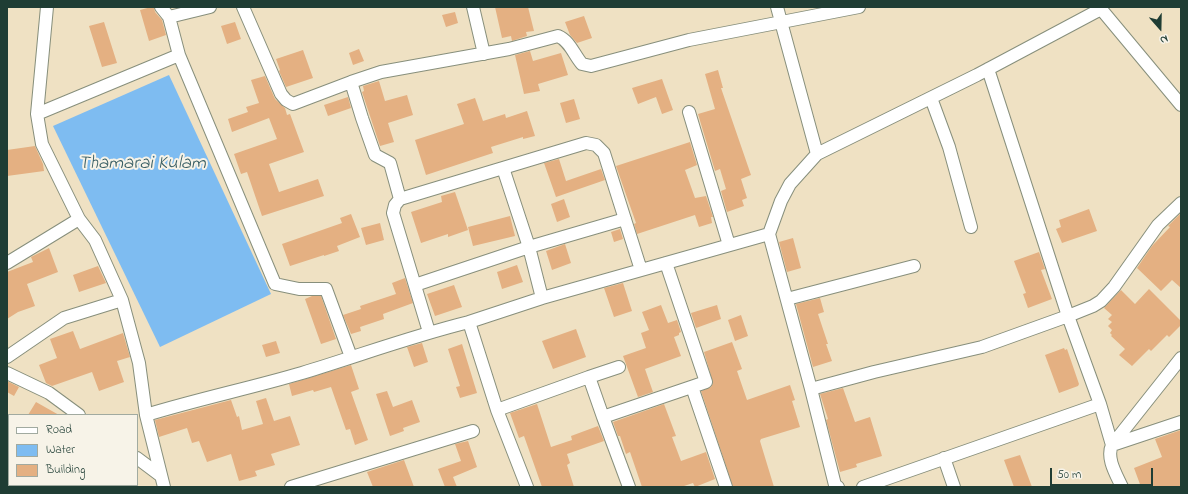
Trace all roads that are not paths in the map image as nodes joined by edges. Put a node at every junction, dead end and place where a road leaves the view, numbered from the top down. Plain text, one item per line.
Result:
1 (47, 7) edge
2 (161, 7) edge
3 (210, 7) edge
4 (243, 7) edge
5 (473, 7) edge
6 (776, 7) edge
7 (859, 7) edge
8 (1101, 8) edge
9 (168, 17) junction
10 (781, 21) junction
11 (484, 54) junction
12 (180, 55) junction
13 (988, 69) junction
14 (351, 82) junction
15 (931, 98) junction
16 (1181, 105) edge
17 (689, 112) dead end
18 (37, 114) junction
19 (817, 154) junction
20 (503, 168) junction
21 (400, 199) junction
22 (1181, 203) edge
23 (78, 219) junction
24 (625, 219) junction
25 (970, 227) dead end
26 (769, 234) junction
27 (729, 245) junction
28 (529, 247) junction
29 (7, 263) edge
30 (666, 263) junction
31 (914, 266) dead end
32 (641, 270) junction
33 (415, 285) junction
34 (542, 298) junction
35 (787, 299) junction
36 (122, 300) junction
37 (1068, 316) junction
38 (468, 322) junction
39 (429, 332) junction
40 (7, 357) edge
41 (351, 357) junction
42 (1181, 358) edge
43 (620, 367) dead end
44 (7, 373) edge
45 (588, 377) junction
46 (692, 387) junction
47 (812, 389) junction
48 (1100, 404) junction
49 (497, 410) junction
50 (77, 414) edge
51 (146, 416) junction
52 (603, 417) junction
53 (1181, 422) edge
54 (473, 431) dead end
55 (1112, 445) junction
56 (944, 458) junction
57 (138, 459) edge
58 (162, 481) edge
59 (291, 487) edge
60 (527, 487) edge
61 (629, 487) edge
62 (726, 487) edge
63 (838, 487) edge
64 (863, 487) edge
65 (954, 487) edge
66 (1122, 487) edge

1 - 18 street
2 - 9 street
3 - 9 street
4 - 14 street
5 - 11 street
6 - 10 street
7 - 10 street
8 - 13 street
8 - 16 street
9 - 12 street
10 - 11 street
10 - 19 street
11 - 14 street
12 - 18 street
12 - 41 street
13 - 15 street
13 - 37 street
14 - 21 street
15 - 19 street
15 - 25 street
17 - 27 street
18 - 23 street
19 - 26 street
20 - 21 street
20 - 24 street
20 - 28 street
21 - 33 street
22 - 37 street
23 - 29 street
23 - 36 street
24 - 28 street
24 - 32 street
26 - 27 street
26 - 35 street
27 - 30 street
28 - 33 street
28 - 34 street
30 - 32 street
30 - 46 street
31 - 35 street
32 - 34 street
33 - 39 street
34 - 38 street
35 - 47 street
36 - 40 street
36 - 51 street
37 - 47 street
37 - 48 street
38 - 39 street
38 - 49 street
39 - 41 street
41 - 51 street
42 - 55 street
43 - 45 street
44 - 50 street
45 - 49 street
45 - 52 street
46 - 52 street
46 - 62 street
47 - 63 street
48 - 55 street
48 - 56 street
49 - 60 street
51 - 58 street
52 - 61 street
53 - 55 street
54 - 59 street
55 - 66 street
56 - 64 street
56 - 65 street
57 - 58 street

